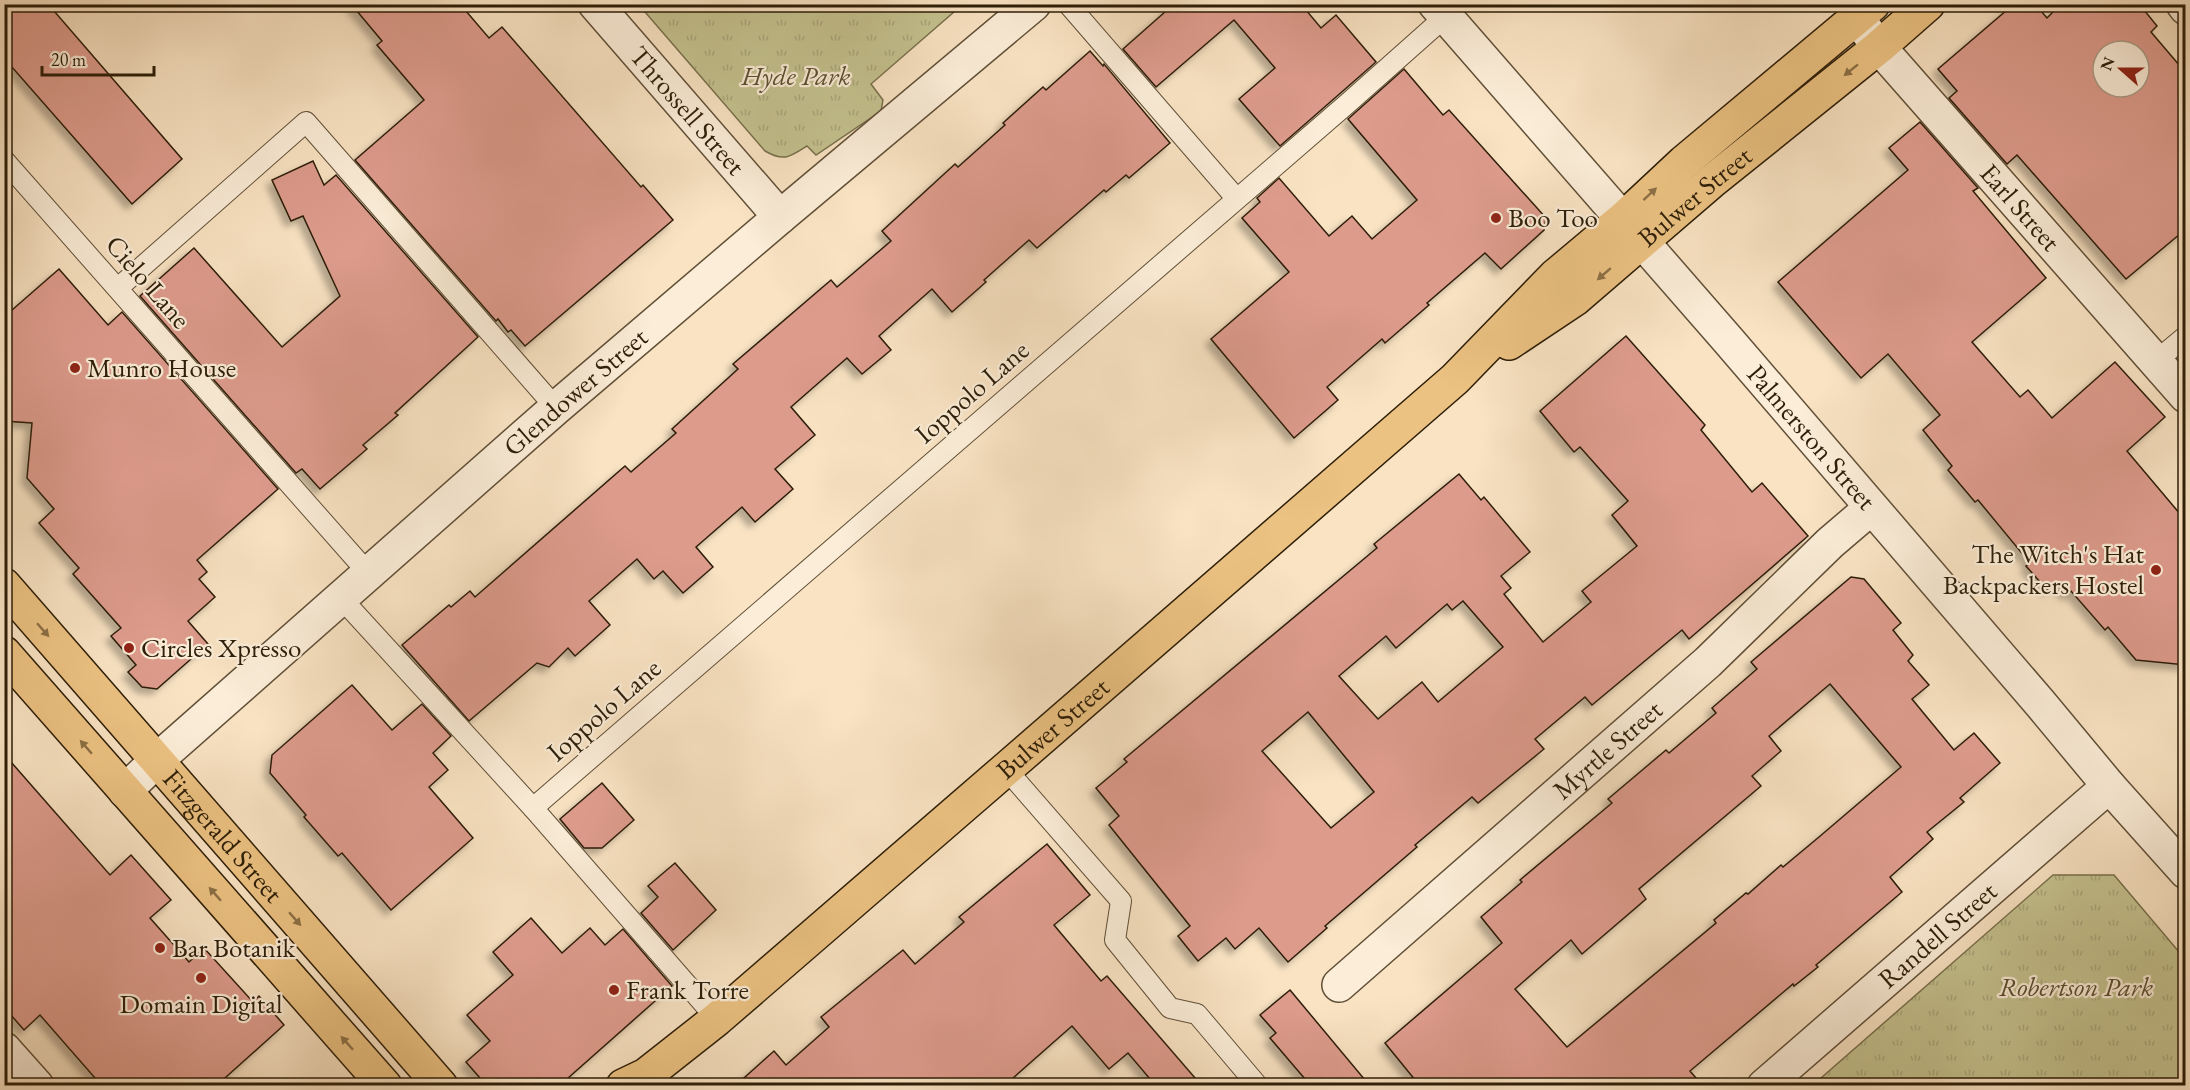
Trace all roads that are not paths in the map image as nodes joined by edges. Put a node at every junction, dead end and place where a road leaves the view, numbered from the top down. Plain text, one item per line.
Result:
1 (595, 4) edge
2 (1034, 4) edge
3 (1068, 4) edge
4 (1928, 4) edge
5 (1440, 10) edge
6 (1865, 11) edge
7 (1879, 47) junction
8 (4, 160) edge
9 (1236, 198) junction
10 (780, 217) junction
11 (1632, 230) junction
12 (118, 288) junction
13 (2186, 336) edge
14 (2156, 361) junction
15 (2186, 396) edge
16 (556, 408) junction
17 (1871, 508) junction
18 (369, 574) junction
19 (4, 585) edge
20 (341, 598) junction
21 (4, 653) edge
22 (157, 760) junction
23 (1006, 769) junction
24 (2109, 786) junction
25 (125, 791) junction
26 (533, 808) junction
27 (2186, 872) edge
28 (1339, 985) dead end
29 (717, 1019) junction
30 (4, 1049) edge
31 (636, 1082) edge
32 (37, 1086) edge
33 (385, 1086) edge
34 (441, 1086) edge
35 (1258, 1086) edge
36 (1764, 1086) edge

1 - 10 street, Throssell Street
2 - 10 street, Glendower Street
3 - 9 lane
4 - 7 main road, Bulwer Street
5 - 9 lane, Ioppolo Lane
5 - 11 street, Palmerston Street
6 - 7 street, Earl Street
11 -> 6 main road, Bulwer Street
7 -> 11 main road, Bulwer Street
7 - 14 street, Earl Street
8 - 12 lane, Cielo Lane
9 - 26 lane, Ioppolo Lane
10 - 16 street, Glendower Street
11 - 17 street, Palmerston Street
11 - 23 main road, Bulwer Street
12 - 16 lane
12 - 18 lane, Cielo Lane
13 - 14 lane
14 - 15 street, Earl Street
16 - 18 street, Glendower Street
17 - 24 street, Palmerston Street
17 - 28 street, Myrtle Street
18 - 20 street, Glendower Street
19 -> 22 main road, Fitzgerald Street
20 - 22 street, Glendower Street
20 - 26 lane
25 -> 21 main road, Fitzgerald Street
22 - 25 street, Glendower Street
22 -> 34 main road, Fitzgerald Street
23 - 29 main road, Bulwer Street
23 - 35 lane
24 - 27 street, Palmerston Street
24 - 36 street, Randell Street
33 -> 25 main road, Fitzgerald Street
26 - 29 lane
29 - 31 main road, Bulwer Street
30 - 32 street

